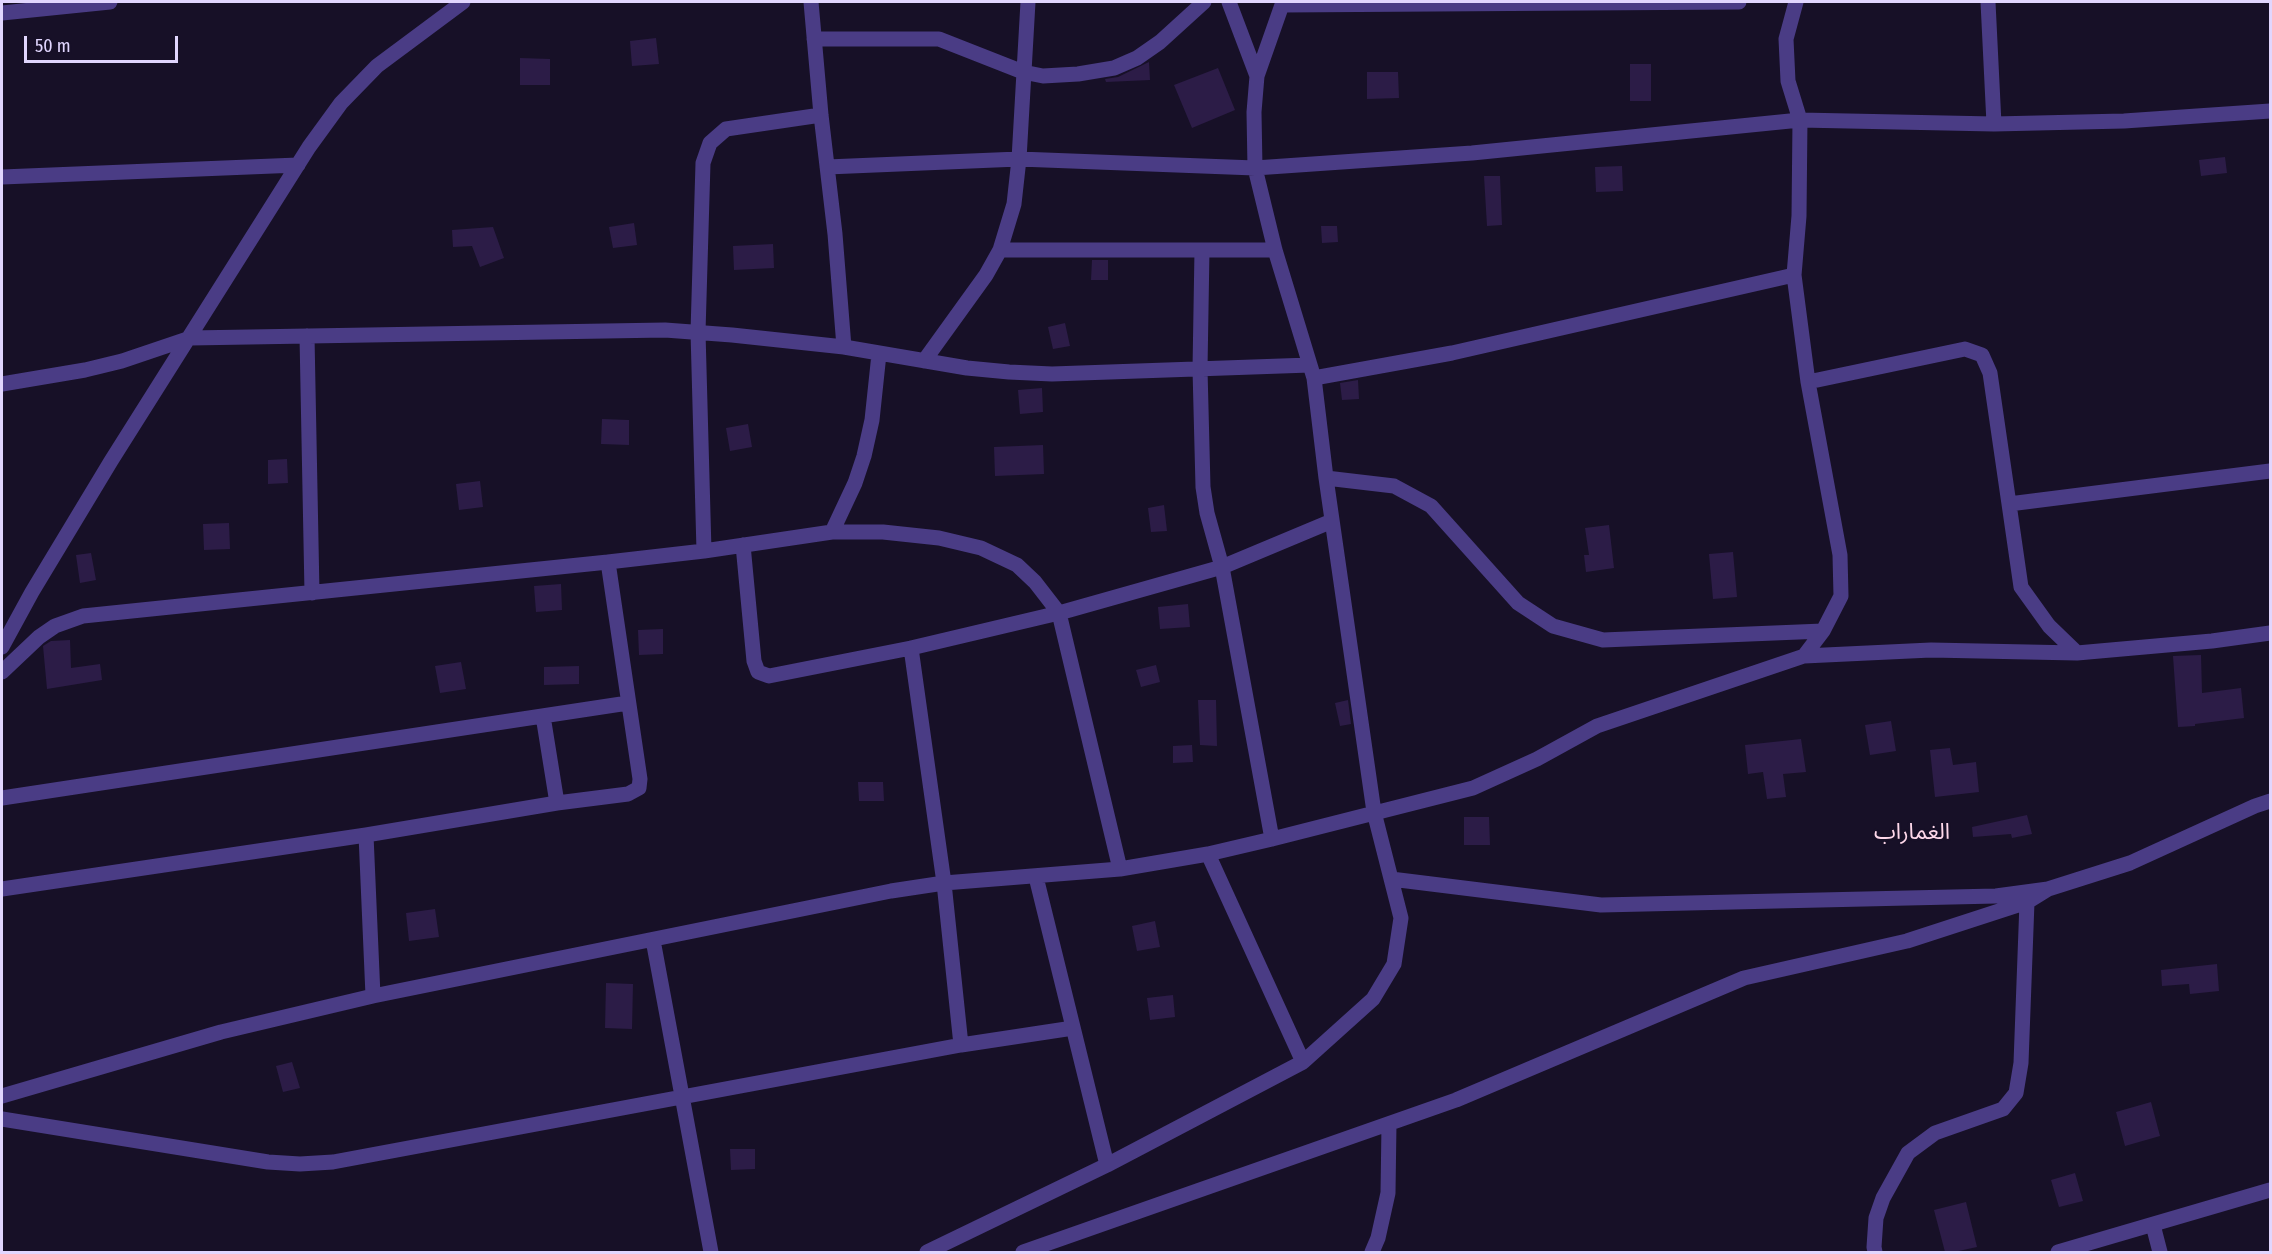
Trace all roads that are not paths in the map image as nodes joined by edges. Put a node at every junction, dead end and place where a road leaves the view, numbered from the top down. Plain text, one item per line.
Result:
1 (110, 2) edge
2 (463, 2) edge
3 (811, 2) edge
4 (1028, 2) edge
5 (1204, 2) edge
6 (1229, 2) edge
7 (1739, 2) edge
8 (1796, 2) edge
9 (1988, 2) edge
10 (1282, 3) edge
11 (2, 13) edge
12 (814, 39) junction
13 (1023, 72) junction
14 (1257, 76) junction
15 (2271, 111) edge
16 (821, 115) junction
17 (1800, 120) junction
18 (1994, 124) junction
19 (1019, 159) junction
20 (298, 165) junction
21 (826, 167) junction
22 (1255, 168) junction
23 (2, 177) edge
24 (1000, 250) junction
25 (1202, 250) junction
26 (1275, 250) junction
27 (1794, 275) junction
28 (698, 332) junction
29 (307, 336) junction
30 (189, 338) junction
31 (844, 347) junction
32 (879, 354) junction
33 (924, 361) junction
34 (1200, 369) junction
35 (1312, 371) junction
36 (1808, 382) junction
37 (2, 384) edge
38 (2271, 471) edge
39 (1326, 478) junction
40 (2009, 504) junction
41 (1332, 521) junction
42 (832, 532) junction
43 (743, 545) junction
44 (704, 551) junction
45 (608, 561) junction
46 (1222, 567) junction
47 (312, 593) junction
48 (1059, 613) junction
49 (1823, 631) junction
50 (2271, 633) edge
51 (2, 647) edge
52 (911, 648) junction
53 (2077, 653) junction
54 (1803, 656) junction
55 (2, 672) edge
56 (628, 703) junction
57 (543, 716) junction
58 (2, 798) edge
59 (2271, 801) edge
60 (557, 803) junction
61 (1374, 812) junction
62 (366, 835) junction
63 (1272, 839) junction
64 (1208, 854) junction
65 (1120, 869) junction
66 (1036, 877) junction
67 (1391, 879) junction
68 (945, 883) junction
69 (2, 889) edge
70 (2048, 889) junction
71 (2026, 902) junction
72 (653, 940) junction
73 (373, 996) junction
74 (1073, 1028) junction
75 (961, 1045) junction
76 (1303, 1062) junction
77 (2, 1096) edge
78 (683, 1096) junction
79 (2, 1119) edge
80 (1389, 1124) junction
81 (1107, 1165) junction
82 (2271, 1190) edge
83 (2153, 1225) junction
84 (711, 1252) edge
85 (927, 1252) edge
86 (1023, 1252) edge
87 (1372, 1252) edge
88 (1875, 1252) edge
89 (2058, 1252) edge
90 (2160, 1252) edge

1 - 11 street
2 - 20 street
3 - 12 street
4 - 13 street
5 - 13 street
6 - 14 street
7 - 10 street
8 - 17 street
9 - 18 street
10 - 14 street
12 - 13 street
12 - 16 street
13 - 19 street
14 - 22 street
15 - 18 street
16 - 21 street
16 - 28 street
17 - 18 street
17 - 22 street
17 - 27 street
19 - 21 street
19 - 22 street
19 - 24 street
20 - 23 street
20 - 30 street
21 - 31 street
22 - 26 street
24 - 25 street
24 - 33 street
25 - 26 street
25 - 34 street
26 - 35 street
27 - 35 street
27 - 36 street
28 - 29 street
28 - 31 street
28 - 44 street
29 - 30 street
29 - 47 street
30 - 37 street
30 - 51 street
31 - 32 street
32 - 33 street
32 - 42 street
33 - 34 street
34 - 35 street
34 - 46 street
35 - 39 street
36 - 40 street
36 - 49 street
38 - 40 street
39 - 41 street
39 - 49 street
40 - 53 street
41 - 46 street
41 - 61 street
42 - 43 street
42 - 48 street
43 - 44 street
43 - 52 street
44 - 45 street
45 - 47 street
45 - 56 street
46 - 48 street
46 - 63 street
47 - 55 street
48 - 52 street
48 - 65 street
49 - 54 street
50 - 53 street
52 - 68 street
53 - 54 street
54 - 61 street
56 - 57 street
56 - 60 street
57 - 58 street
57 - 60 street
59 - 70 street
60 - 62 street
61 - 63 street
61 - 67 street
62 - 69 street
62 - 73 street
63 - 64 street
64 - 65 street
64 - 76 street
65 - 66 street
66 - 68 street
66 - 74 street
67 - 70 street
67 - 76 street
68 - 72 street
68 - 75 street
70 - 71 street
71 - 80 street
71 - 88 street
72 - 73 street
72 - 78 street
73 - 77 street
74 - 75 street
74 - 81 street
75 - 78 street
76 - 81 street
78 - 79 street
78 - 84 street
80 - 86 street
80 - 87 street
81 - 85 street
82 - 83 street
83 - 89 street
83 - 90 street

